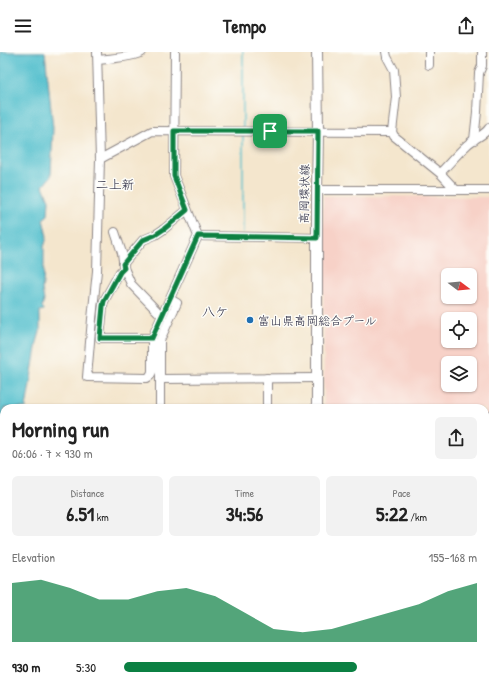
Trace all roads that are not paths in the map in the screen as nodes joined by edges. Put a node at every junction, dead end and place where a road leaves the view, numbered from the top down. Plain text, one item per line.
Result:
1 (142, 52) edge
2 (175, 52) edge
3 (317, 52) edge
4 (386, 52) edge
5 (430, 52) edge
6 (482, 52) edge
7 (97, 56) edge
8 (429, 65) dead end
9 (489, 128) edge
10 (174, 131) junction
11 (318, 131) junction
12 (392, 132) junction
13 (474, 140) junction
14 (100, 159) junction
15 (440, 173) junction
16 (455, 189) junction
17 (317, 190) junction
18 (489, 190) edge
19 (187, 210) junction
20 (115, 232) dead end
21 (198, 236) junction
22 (317, 238) junction
23 (124, 266) junction
24 (170, 299) junction
25 (162, 316) junction
26 (152, 338) junction
27 (267, 378) junction
28 (317, 378) junction
29 (160, 379) junction
30 (160, 404) edge
31 (267, 404) edge
32 (317, 404) edge

1 - 7 street
2 - 10 street
3 - 11 main road, 高岡環状線
4 - 12 street
5 - 8 street
6 - 13 street
7 - 14 street
9 - 13 street
10 - 11 street
10 - 14 street
10 - 19 street
11 - 12 street
11 - 17 main road, 高岡環状線
12 - 15 street
13 - 15 street
14 - 26 street
15 - 16 street
16 - 17 street
16 - 18 street
17 - 22 main road, 高岡環状線
19 - 21 street
19 - 23 street
20 - 23 street
21 - 22 street
21 - 24 street
22 - 28 main road, 高岡環状線
23 - 25 street
23 - 26 street
24 - 25 street
24 - 29 street
25 - 26 street
27 - 28 street
27 - 29 street
27 - 31 street
28 - 32 main road, 高岡環状線
29 - 30 street

